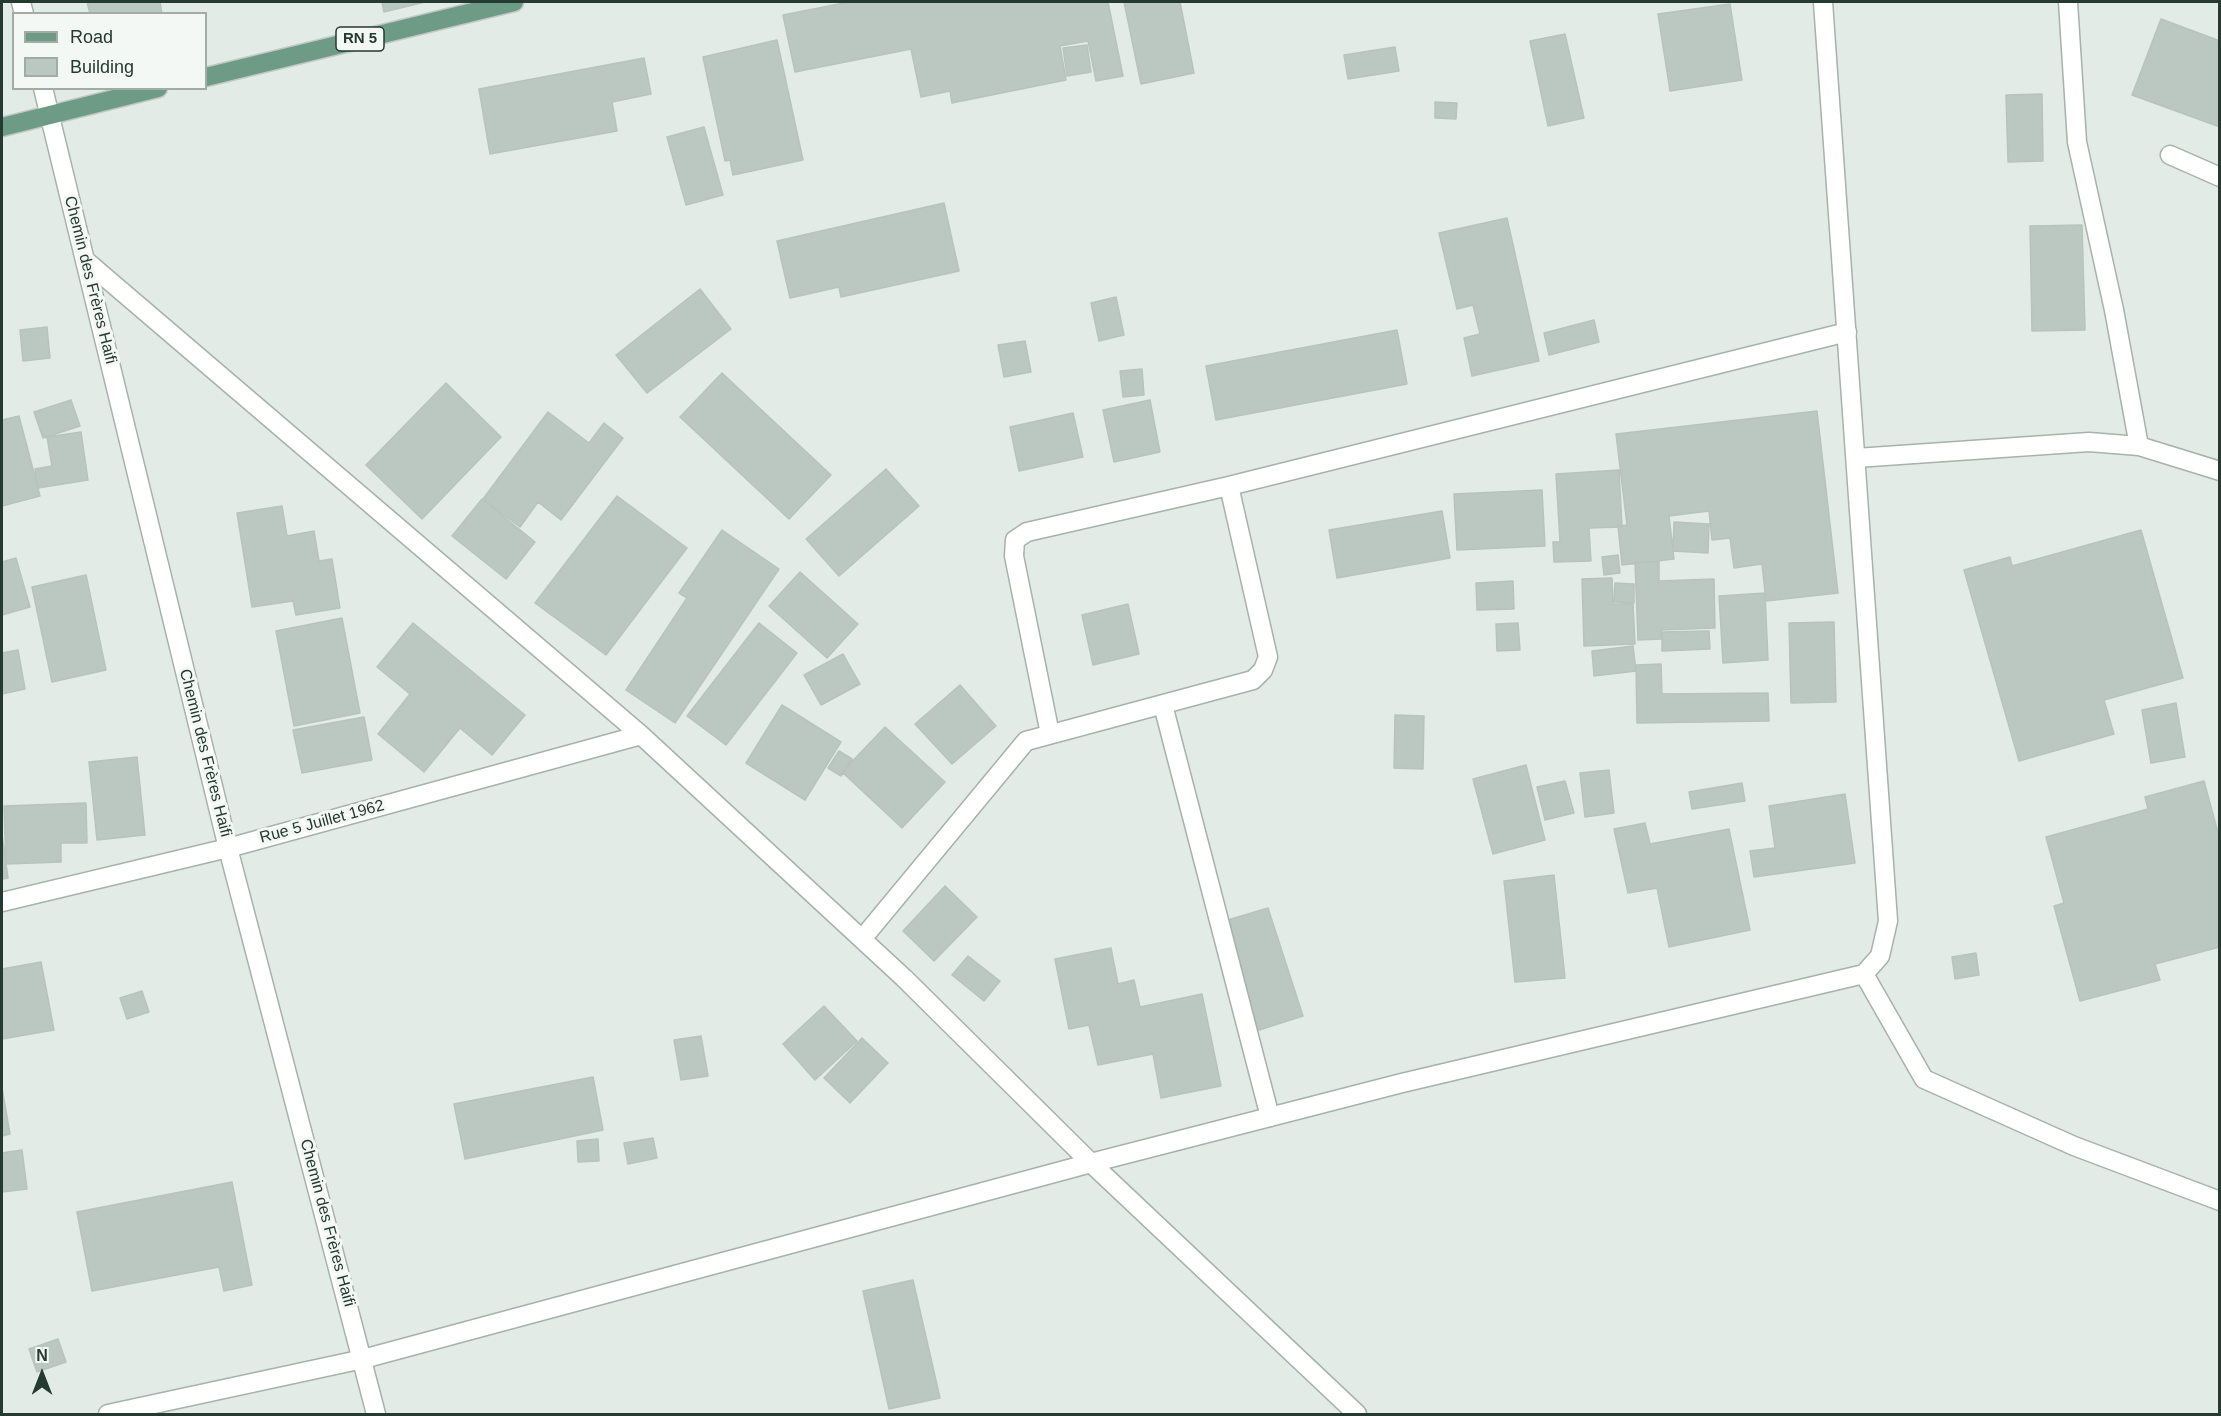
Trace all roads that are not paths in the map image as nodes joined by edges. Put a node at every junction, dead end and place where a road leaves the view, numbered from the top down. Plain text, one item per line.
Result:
1 (514, 2) edge
2 (1823, 2) edge
3 (2068, 2) edge
4 (207, 77) edge
5 (43, 90) edge
6 (150, 90) edge
7 (49, 115) junction
8 (2, 127) edge
9 (2170, 155) dead end
10 (2220, 177) edge
11 (85, 260) junction
12 (1847, 332) junction
13 (2139, 446) junction
14 (1856, 459) junction
15 (2220, 471) edge
16 (1229, 486) junction
17 (1163, 705) junction
18 (1050, 734) junction
19 (641, 735) junction
20 (228, 848) junction
21 (2, 902) edge
22 (862, 939) junction
23 (1864, 974) junction
24 (1270, 1118) junction
25 (1091, 1163) junction
26 (2220, 1201) edge
27 (363, 1359) junction
28 (108, 1414) edge
29 (376, 1414) edge
30 (1357, 1414) edge

1 - 4 main road, RN 5
2 - 12 street
3 - 13 street
5 - 7 street, Chemin des Frères Haifi
6 - 7 main road
7 - 8 main road
7 - 11 street, Chemin des Frères Haifi
9 - 10 street
11 - 19 street
11 - 20 street, Chemin des Frères Haifi
12 - 14 street
12 - 16 street
13 - 14 street
13 - 15 street
14 - 23 street
16 - 17 street
16 - 18 street
17 - 18 street
17 - 24 street
18 - 22 street
19 - 20 street, Rue 5 Juillet 1962
19 - 22 street
20 - 21 street, Rue 5 Juillet 1962
20 - 27 street, Chemin des Frères Haifi
22 - 25 street
23 - 24 street
23 - 26 street
24 - 25 street
25 - 27 street
25 - 30 street
27 - 28 street
27 - 29 street, Chemin des Frères Haifi

